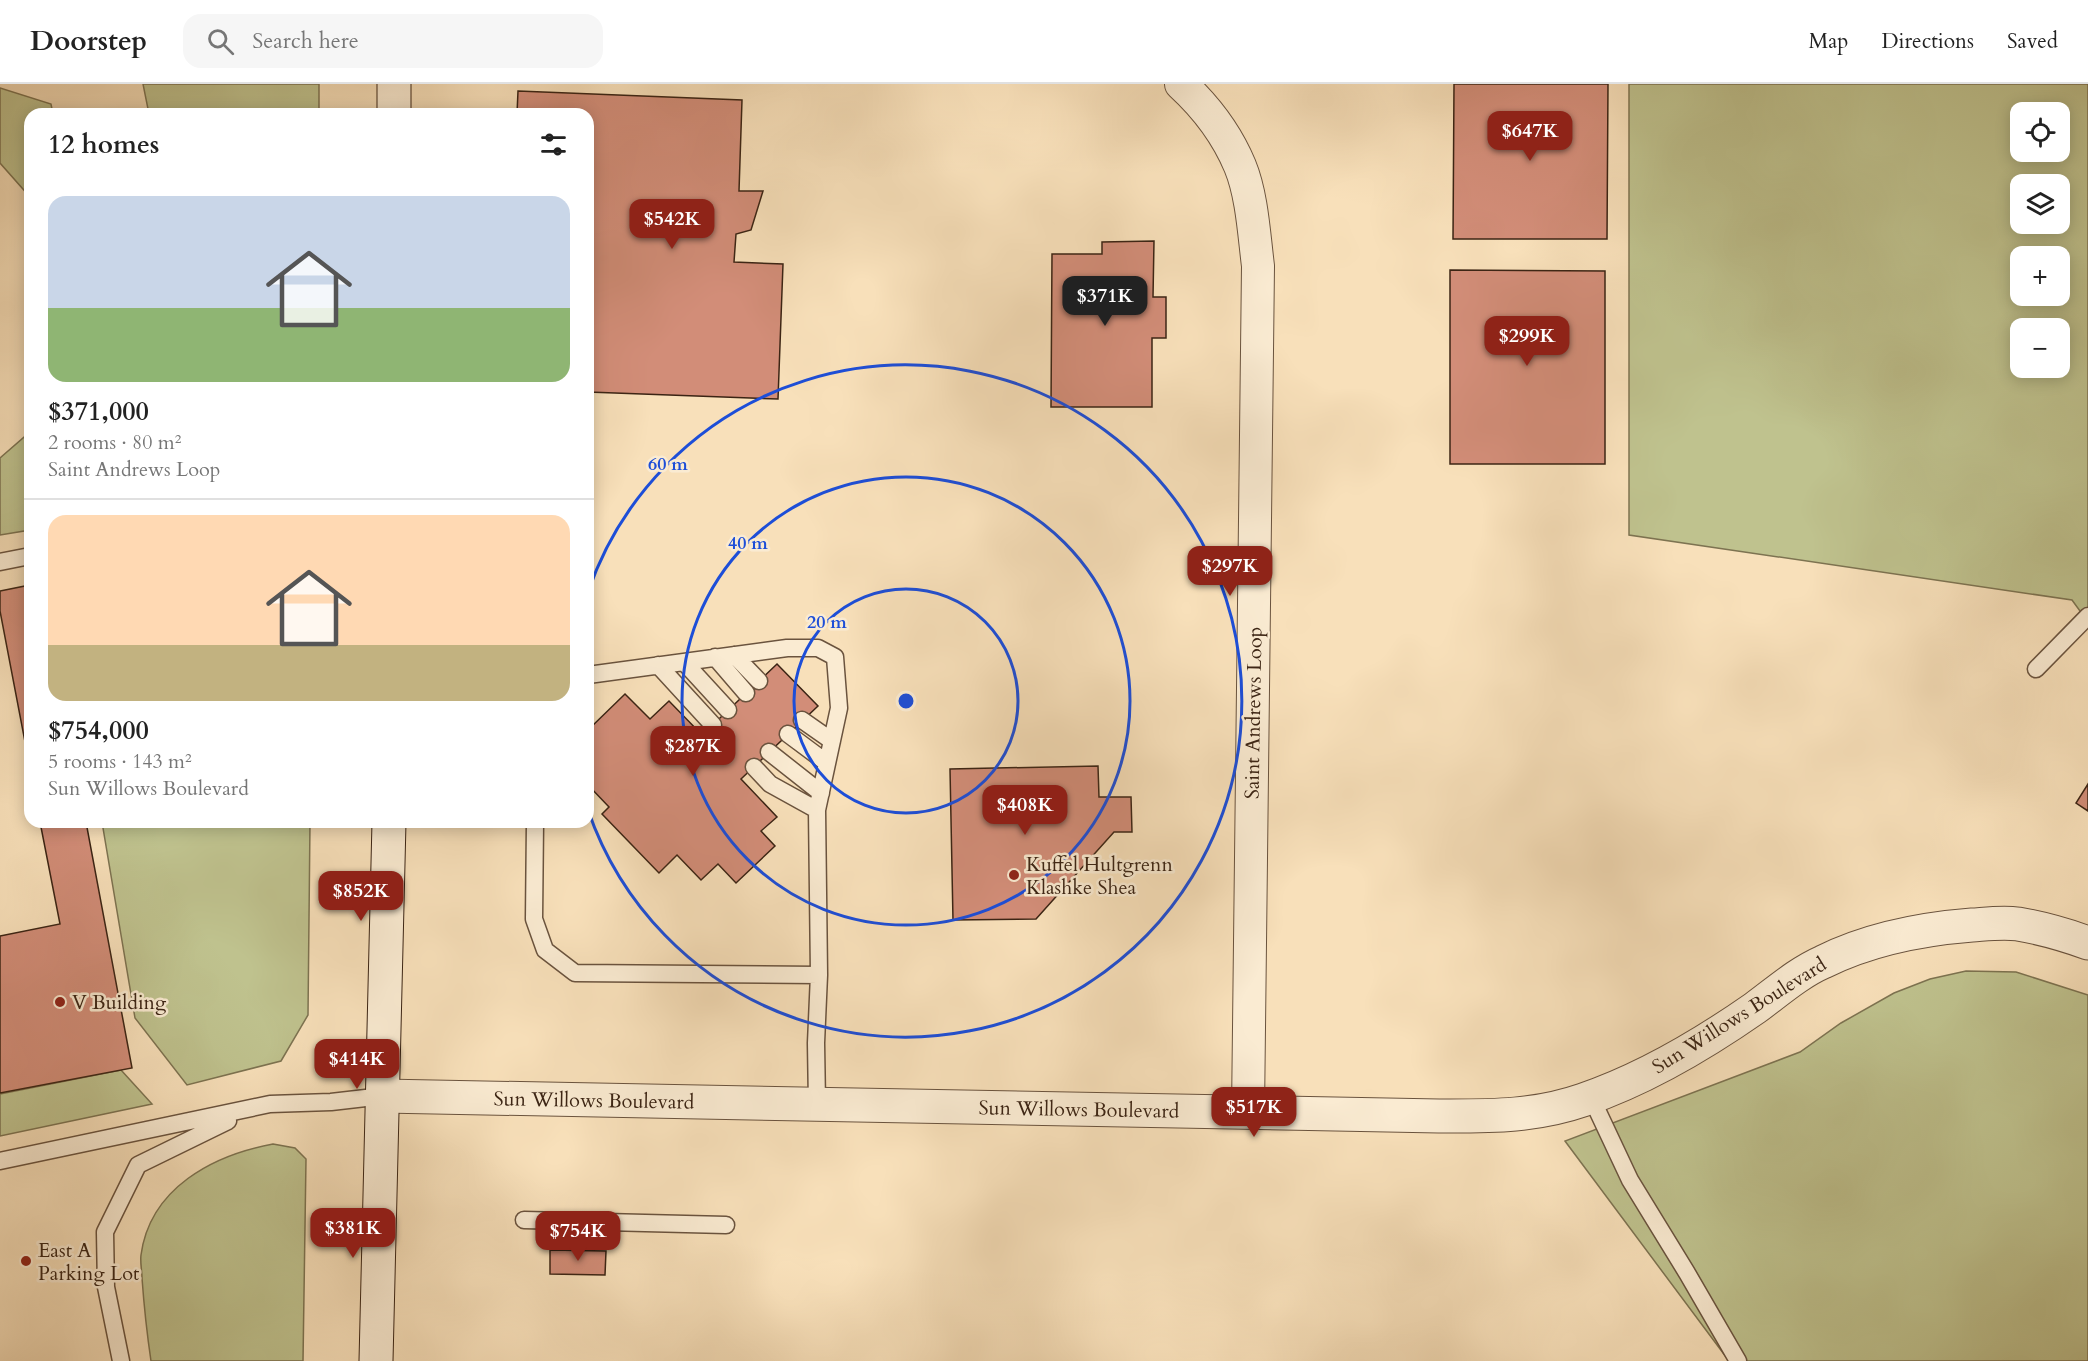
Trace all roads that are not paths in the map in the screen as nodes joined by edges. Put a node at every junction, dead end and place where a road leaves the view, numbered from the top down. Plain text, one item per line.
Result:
1 (394, 84) edge
2 (1181, 84) edge
3 (394, 108) edge
4 (24, 557) edge
5 (0, 562) edge
6 (2088, 616) edge
7 (734, 655) junction
8 (715, 657) junction
9 (684, 662) junction
10 (658, 665) junction
11 (2036, 669) dead end
12 (594, 674) edge
13 (759, 681) dead end
14 (746, 693) dead end
15 (728, 710) dead end
16 (802, 720) dead end
17 (713, 725) dead end
18 (788, 734) dead end
19 (832, 741) junction
20 (769, 752) dead end
21 (827, 763) junction
22 (754, 767) dead end
23 (821, 793) junction
24 (817, 810) junction
25 (389, 828) edge
26 (535, 828) edge
27 (2088, 943) edge
28 (819, 975) junction
29 (383, 1096) junction
30 (1591, 1097) junction
31 (270, 1104) junction
32 (817, 1104) junction
33 (1248, 1112) junction
34 (0, 1161) edge
35 (525, 1220) dead end
36 (726, 1225) dead end
37 (121, 1361) edge
38 (376, 1361) edge
39 (1738, 1361) edge

1 - 3 street
2 - 33 street, Saint Andrews Loop
4 - 5 lane
6 - 11 lane
7 - 8 lane
7 - 13 lane
7 - 19 lane
8 - 9 lane
8 - 14 lane
9 - 10 lane
9 - 15 lane
10 - 12 lane
10 - 17 lane
16 - 19 lane
18 - 21 lane
19 - 21 lane
20 - 23 lane
21 - 23 lane
22 - 24 lane
23 - 24 lane
24 - 28 lane
25 - 29 street
26 - 28 lane
27 - 30 street, Sun Willows Boulevard
28 - 32 lane
29 - 31 lane
29 - 32 street, Sun Willows Boulevard
29 - 38 street
30 - 33 street, Sun Willows Boulevard
30 - 39 lane
31 - 34 lane
31 - 37 lane
32 - 33 street, Sun Willows Boulevard
35 - 36 lane

